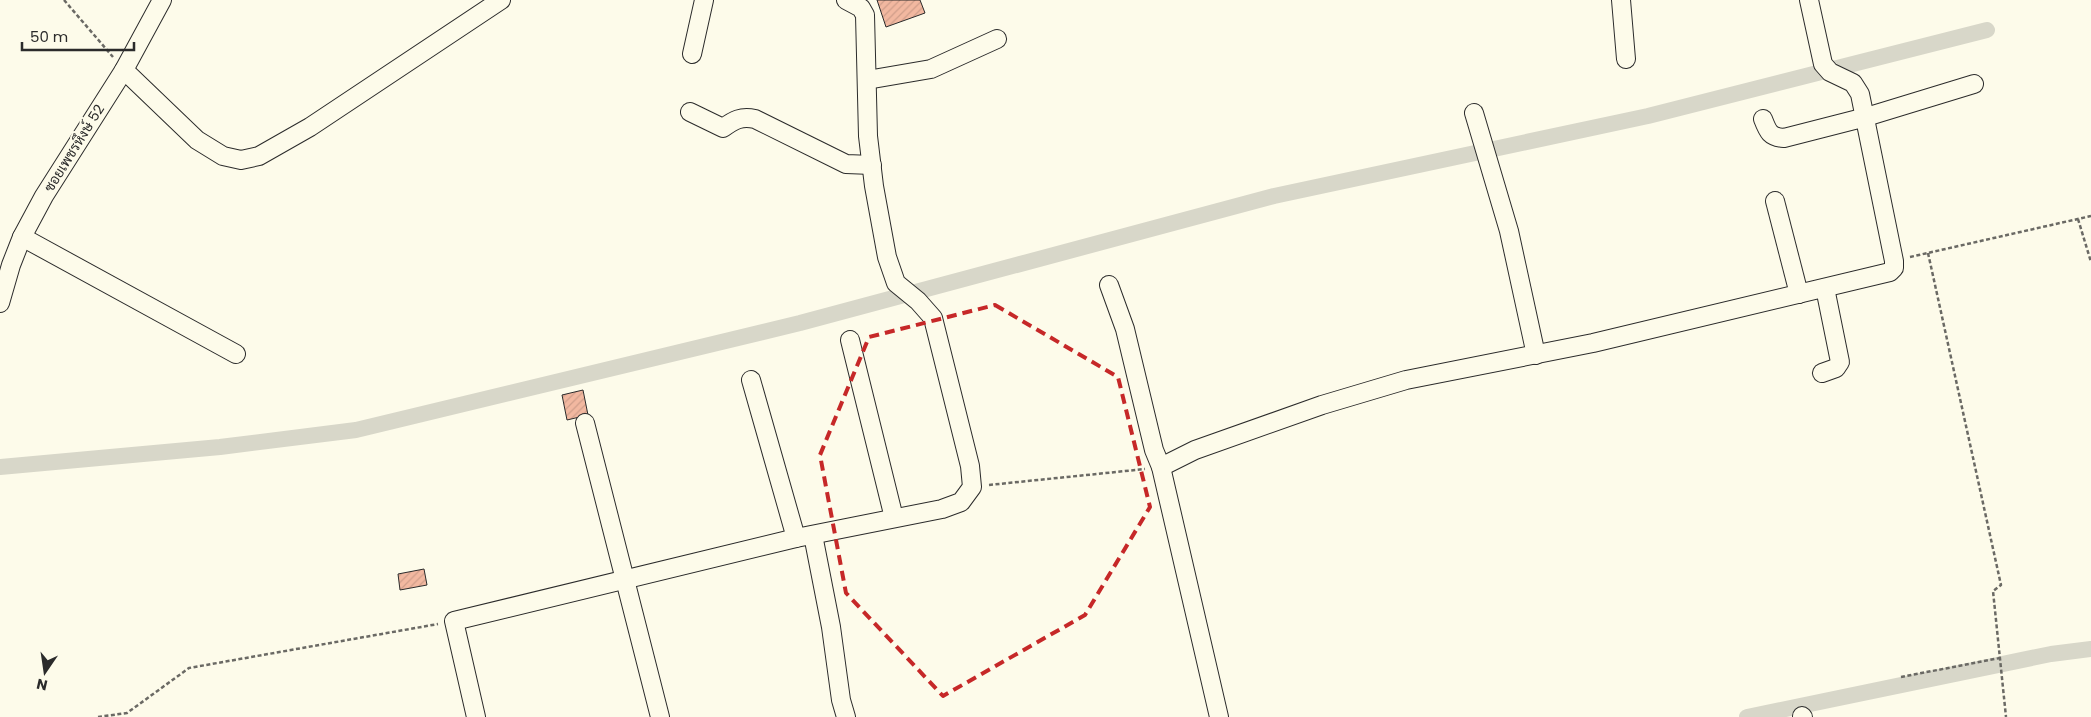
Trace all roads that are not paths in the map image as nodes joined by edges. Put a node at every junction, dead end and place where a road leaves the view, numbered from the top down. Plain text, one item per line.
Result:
1 (162, 0) edge
2 (501, 0) edge
3 (704, 0) edge
4 (846, 0) edge
5 (1621, 0) edge
6 (1809, 0) edge
7 (997, 40) dead end
8 (692, 54) dead end
9 (1626, 59) dead end
10 (124, 70) junction
11 (866, 80) junction
12 (1974, 84) dead end
13 (690, 112) dead end
14 (1474, 113) dead end
15 (1866, 117) junction
16 (1763, 119) dead end
17 (872, 164) junction
18 (1775, 201) dead end
19 (22, 237) junction
20 (1109, 285) dead end
21 (1825, 288) junction
22 (1799, 294) junction
23 (0, 303) edge
24 (850, 340) dead end
25 (236, 354) dead end
26 (1536, 354) junction
27 (1822, 373) dead end
28 (751, 380) dead end
29 (585, 423) dead end
30 (1161, 467) junction
31 (894, 518) junction
32 (804, 536) junction
33 (624, 578) junction
34 (476, 717) edge
35 (660, 717) edge
36 (846, 717) edge
37 (1219, 717) edge

1 - 10 street, ซอยเพชรหึงษ์ 52
2 - 10 street
3 - 8 street
4 - 11 street
5 - 9 street
6 - 15 street
7 - 11 street
10 - 19 street, ซอยเพชรหึงษ์ 52
11 - 17 street
12 - 15 street
13 - 17 street
14 - 26 street
15 - 16 street
15 - 21 street
17 - 31 street
18 - 22 street
19 - 23 street, ซอยเพชรหึงษ์ 52
19 - 25 street
20 - 30 street
21 - 22 street
21 - 27 street
22 - 26 street
24 - 31 street
26 - 30 street
28 - 32 street
29 - 33 street
30 - 37 street
31 - 32 street
32 - 33 street
32 - 36 street
33 - 34 street
33 - 35 street

